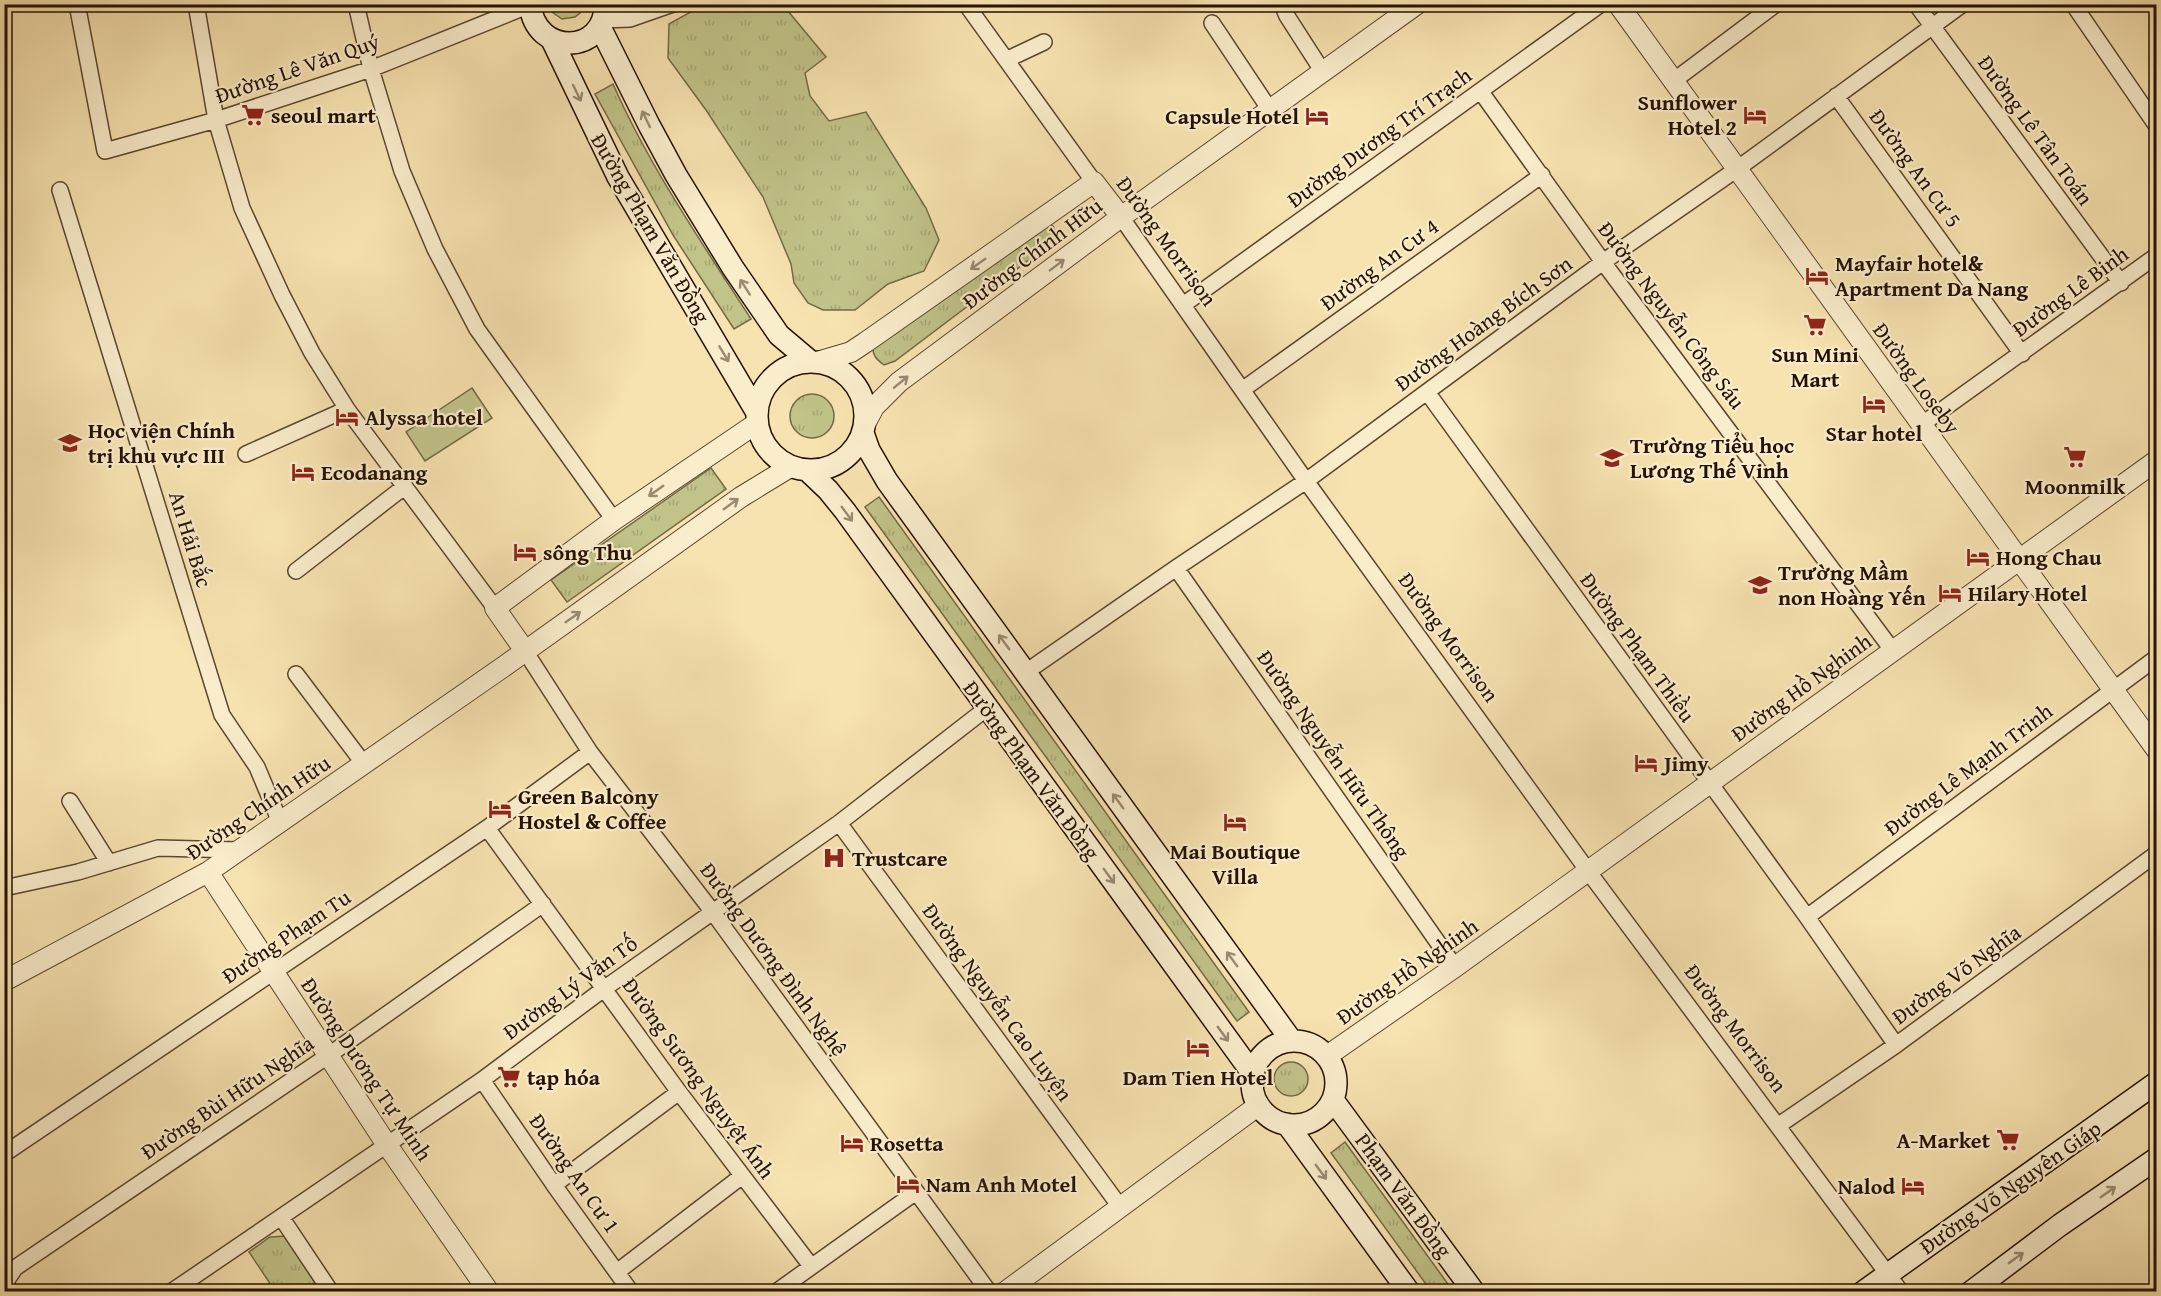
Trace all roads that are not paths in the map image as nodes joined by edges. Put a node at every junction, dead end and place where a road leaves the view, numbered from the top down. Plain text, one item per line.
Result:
1 (77, 4) edge
2 (196, 4) edge
3 (356, 4) edge
4 (673, 4) edge
5 (966, 4) edge
6 (1282, 4) edge
7 (1601, 4) edge
8 (1618, 4) edge
9 (1776, 4) edge
10 (1916, 4) edge
11 (1963, 4) edge
12 (2073, 4) edge
13 (530, 5) edge
14 (1411, 6) edge
15 (499, 17) junction
16 (602, 17) edge
17 (1212, 23) dead end
18 (536, 26) junction
19 (1932, 27) junction
20 (552, 40) junction
21 (1044, 42) dead end
22 (1006, 60) junction
23 (371, 69) junction
24 (1323, 72) junction
25 (1672, 82) junction
26 (1481, 92) junction
27 (1836, 96) junction
28 (1270, 110) junction
29 (216, 120) junction
30 (2157, 125) edge
31 (1737, 169) junction
32 (1542, 175) junction
33 (1094, 182) junction
34 (60, 190) dead end
35 (1121, 218) junction
36 (2157, 256) edge
37 (1603, 262) junction
38 (2121, 283) junction
39 (1183, 305) junction
40 (2022, 354) junction
41 (814, 362) junction
42 (1242, 390) junction
43 (1427, 392) junction
44 (347, 409) junction
45 (756, 417) junction
46 (1921, 425) junction
47 (863, 430) junction
48 (246, 454) dead end
49 (2157, 460) edge
50 (799, 469) junction
51 (1306, 481) junction
52 (404, 487) junction
53 (614, 520) junction
54 (2020, 560) junction
55 (1176, 568) junction
56 (296, 571) dead end
57 (495, 608) junction
58 (525, 651) junction
59 (1893, 651) junction
60 (2157, 658) edge
61 (1026, 672) junction
62 (296, 674) dead end
63 (2114, 689) junction
64 (987, 708) junction
65 (2157, 749) edge
66 (590, 752) junction
67 (364, 764) junction
68 (1709, 784) junction
69 (70, 801) dead end
70 (280, 822) junction
71 (839, 823) junction
72 (487, 828) junction
73 (239, 850) junction
74 (2157, 854) edge
75 (110, 863) junction
76 (1588, 871) junction
77 (208, 872) junction
78 (4, 888) edge
79 (543, 904) junction
80 (712, 911) junction
81 (1807, 917) junction
82 (1455, 967) junction
83 (274, 972) junction
84 (4, 981) edge
85 (605, 988) junction
86 (1291, 1040) junction
87 (1896, 1045) junction
88 (329, 1055) junction
89 (1327, 1056) junction
90 (1253, 1074) junction
91 (482, 1080) junction
92 (2157, 1083) edge
93 (679, 1092) junction
94 (1333, 1100) junction
95 (1259, 1106) junction
96 (1287, 1124) junction
97 (1779, 1125) junction
98 (387, 1145) junction
99 (4, 1154) edge
100 (2157, 1159) edge
101 (742, 1176) junction
102 (554, 1185) junction
103 (916, 1192) junction
104 (1120, 1208) junction
105 (281, 1217) junction
106 (811, 1266) junction
107 (617, 1272) junction
108 (1888, 1274) junction
109 (7, 1292) edge
110 (171, 1292) edge
111 (331, 1292) edge
112 (489, 1292) edge
113 (631, 1292) edge
114 (776, 1292) edge
115 (989, 1292) edge
116 (1005, 1292) edge
117 (1409, 1292) edge
118 (1474, 1292) edge
119 (1863, 1292) edge
120 (1901, 1292) edge
121 (1971, 1292) edge

1 - 29 street, Đường Lê Văn Quý
2 - 29 street
3 - 23 street
4 - 16 street
5 - 22 street, Đường Morrison
6 - 24 street
7 - 26 street, Đường Dương Trí Trạch
8 - 25 street, Đường Loseby
9 - 25 street
10 - 19 street, Đường Lê Tân Toán
11 - 19 street, Đường Hoàng Bích Sơn
12 - 30 street
13 - 15 street, Đường Lê Văn Quý
13 - 18 main road
14 - 24 street, Đường Chính Hữu
15 - 18 street
15 - 23 street, Đường Lê Văn Quý
16 - 20 main road
41 -> 16 main road
17 - 28 street
18 - 20 main road
19 - 27 street, Đường Hoàng Bích Sơn
19 - 38 street, Đường Lê Tân Toán
20 -> 45 main road, Đường Phạm Văn Đồng
21 - 22 street
22 - 33 street, Đường Morrison
23 - 29 street, Đường Lê Văn Quý
23 - 53 street
24 - 28 street, Đường Chính Hữu
25 - 31 street, Đường Loseby
26 - 32 street, Đường Nguyễn Công Sáu
26 - 39 street, Đường Dương Trí Trạch
27 - 31 street, Đường Hoàng Bích Sơn
27 - 40 street, Đường An Cư 5
28 - 35 street, Đường Chính Hữu
29 - 44 street
31 - 37 street, Đường Hoàng Bích Sơn
31 - 46 street, Đường Loseby
32 - 37 street, Đường Nguyễn Công Sáu
32 - 42 street, Đường An Cư 4
33 - 35 street, Đường Morrison
33 -> 41 street, Đường Chính Hữu
34 - 70 street, An Hải Bắc
35 - 39 street, Đường Morrison
47 -> 35 street, Đường Chính Hữu
36 - 38 street, Đường Lê Binh
37 - 43 street, Đường Hoàng Bích Sơn
37 - 59 street, Đường Nguyễn Công Sáu
38 - 40 street, Đường Lê Binh
39 - 42 street, Đường Morrison
40 - 46 street, Đường Lê Binh
41 - 45 main road
41 - 47 main road
42 - 51 street, Đường Morrison
43 - 51 street, Đường Hoàng Bích Sơn
43 - 68 street, Đường Phạm Thiều
44 - 48 street
44 - 52 street
45 - 50 main road
45 -> 53 street
46 - 54 street, Đường Loseby
47 - 50 main road
61 -> 47 main road
49 - 54 street, Đường Hồ Nghinh
58 -> 50 street, Đường Chính Hữu
50 -> 64 main road, Đường Phạm Văn Đồng
51 - 55 street, Đường Hoàng Bích Sơn
51 - 76 street, Đường Morrison
52 - 56 street
52 - 57 street
53 - 57 street
54 - 59 street, Đường Hồ Nghinh
54 - 63 street, Đường Loseby
55 - 61 street, Đường Hoàng Bích Sơn
55 - 82 street, Đường Nguyễn Hữu Thông
57 - 58 street
58 - 66 street, Đường Dương Đình Nghệ
58 - 67 street, Đường Chính Hữu
59 - 68 street, Đường Hồ Nghinh
60 - 63 street, Đường Lê Mạnh Trinh
86 -> 61 main road
62 - 67 street
63 - 65 street, Đường Loseby
63 - 81 street, Đường Lê Mạnh Trinh
64 - 71 street, Đường Lý Văn Tố
64 -> 90 main road, Đường Phạm Văn Đồng
66 - 72 street, Đường Phạm Tu
66 - 80 street, Đường Dương Đình Nghệ
67 - 70 street, Đường Chính Hữu
68 - 76 street, Đường Hồ Nghinh
68 - 81 street, Đường Phạm Thiều
69 - 75 street
70 - 73 street, Đường Chính Hữu
71 - 80 street, Đường Lý Văn Tố
71 - 104 street, Đường Nguyễn Cao Luyện
72 - 79 street, Đường Sương Nguyệt Ánh
72 - 83 street, Đường Phạm Tu
73 - 75 street
73 - 77 street, Đường Chính Hữu
74 - 87 street, Đường Võ Nghĩa
75 - 78 street
76 - 82 street, Đường Hồ Nghinh
76 - 97 street, Đường Morrison
77 - 83 street, Đường Dương Tự Minh
77 - 84 street, Đường Chính Hữu
79 - 85 street, Đường Sương Nguyệt Ánh
79 - 88 street, Đường Bùi Hữu Nghĩa
80 - 85 street, Đường Lý Văn Tố
80 - 103 street, Đường Dương Đình Nghệ
81 - 87 street, Đường Phạm Thiều
82 - 89 street, Đường Hồ Nghinh
83 - 88 street, Đường Dương Tự Minh
83 - 99 street, Đường Phạm Tu
85 - 91 street, Đường Lý Văn Tố
85 - 93 street, Đường Sương Nguyệt Ánh
86 - 89 main road
86 - 90 main road
87 - 97 street, Đường Võ Nghĩa
88 - 98 street, Đường Dương Tự Minh
88 - 109 street, Đường Bùi Hữu Nghĩa
89 - 94 main road
90 - 95 main road
91 - 98 street, Đường Lý Văn Tố
91 - 102 street, Đường An Cư 1
92 - 108 main road, Đường Võ Nguyên Giáp
93 - 101 street, Đường Sương Nguyệt Ánh
93 - 102 street
94 - 96 main road
94 - 118 main road, Phạm Văn Đồng
95 - 96 main road
95 - 104 street
96 -> 117 main road
97 - 108 street, Đường Morrison
98 - 105 street, Đường Lý Văn Tố
98 - 112 street, Đường Dương Tự Minh
121 -> 100 main road
101 - 106 street, Đường Sương Nguyệt Ánh
101 - 107 street
102 - 107 street, Đường An Cư 1
103 - 106 street
103 - 115 street, Đường Dương Đình Nghệ
104 - 116 street
105 - 110 street, Đường Lý Văn Tố
105 - 111 street
106 - 114 street
107 - 113 street, Đường An Cư 1
108 - 119 main road, Đường Võ Nguyên Giáp
108 - 120 street, Đường Morrison

